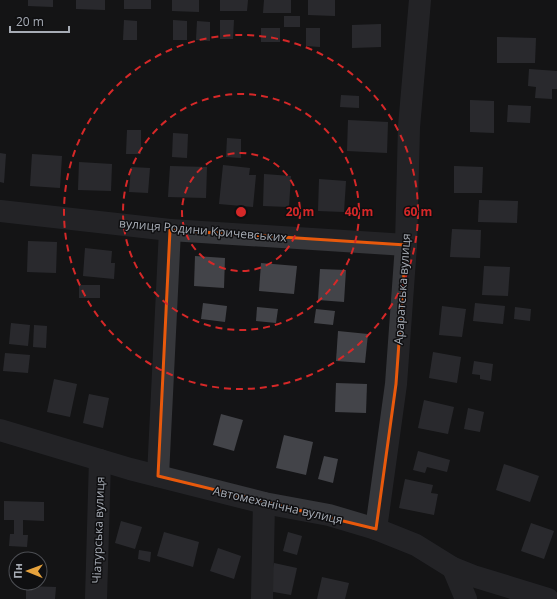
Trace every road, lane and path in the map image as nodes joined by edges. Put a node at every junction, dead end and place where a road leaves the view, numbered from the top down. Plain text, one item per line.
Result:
1 (420, 0) edge
2 (0, 211) edge
3 (170, 230) junction
4 (406, 245) junction
5 (0, 430) edge
6 (100, 460) junction
7 (158, 476) junction
8 (264, 503) junction
9 (376, 529) junction
10 (454, 568) junction
11 (96, 599) edge
12 (262, 599) edge
13 (466, 599) edge
14 (548, 599) edge

1 - 4 street, Араратська вулиця
2 - 3 street, вулиця Родини Кричевських
3 - 4 street, вулиця Родини Кричевських
3 - 7 street
4 - 9 street, Араратська вулиця
5 - 6 street, Автомеханічна вулиця
6 - 7 street, Автомеханічна вулиця
6 - 11 street, Чіатурська вулиця
7 - 8 street, Автомеханічна вулиця
8 - 9 street, Автомеханічна вулиця
8 - 12 street
9 - 10 street, Автомеханічна вулиця
10 - 13 street
10 - 14 street, Автомеханічна вулиця

